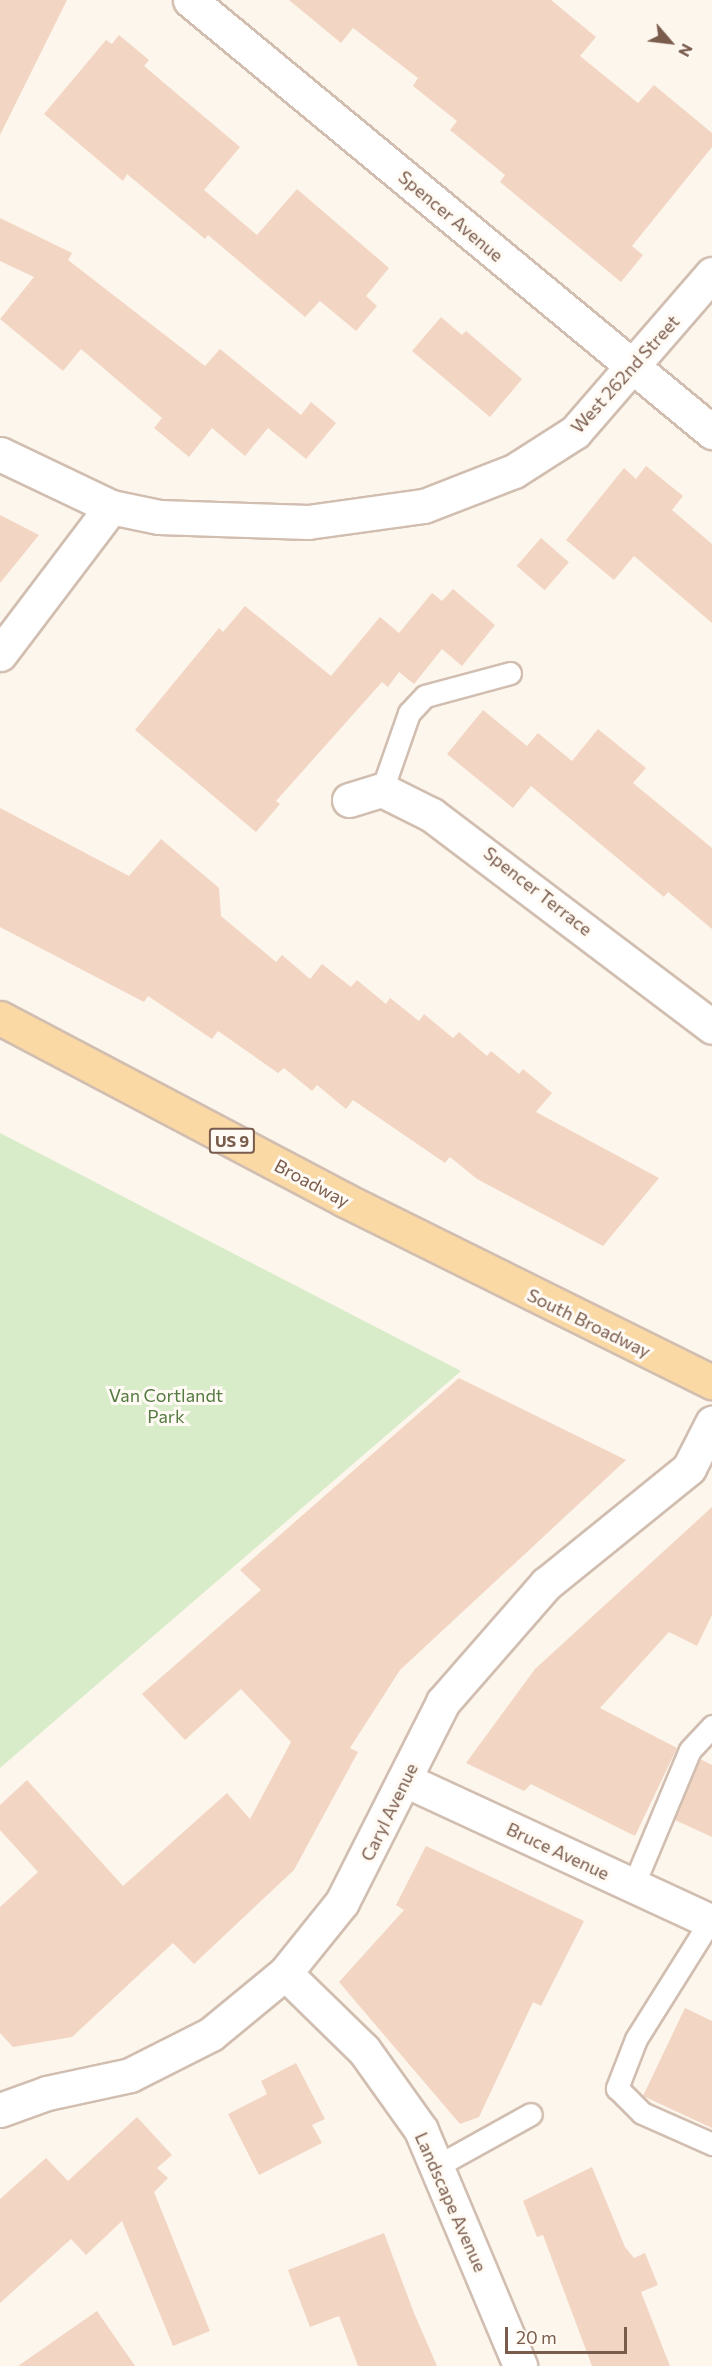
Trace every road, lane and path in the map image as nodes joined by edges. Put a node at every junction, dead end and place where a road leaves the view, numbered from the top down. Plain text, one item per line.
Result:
1 (190, 0) edge
2 (712, 274) edge
3 (633, 368) junction
4 (712, 432) edge
5 (0, 454) edge
6 (111, 507) junction
7 (0, 654) edge
8 (510, 673) dead end
9 (382, 790) junction
10 (349, 800) dead end
11 (0, 1018) edge
12 (712, 1027) edge
13 (466, 1261) joint
14 (712, 1382) edge
15 (712, 1423) edge
16 (712, 1726) edge
17 (405, 1780) junction
18 (633, 1886) junction
19 (711, 1922) edge
20 (285, 1973) junction
21 (0, 2110) edge
22 (531, 2114) dead end
23 (712, 2144) edge
24 (437, 2166) junction
25 (520, 2366) edge

1 - 3 street, Spencer Avenue
2 - 3 street, West 262nd Street
3 - 4 street, Spencer Avenue
3 - 6 street, West 262nd Street
5 - 6 street, West 262nd Street
6 - 7 street
8 - 9 lane
9 - 10 street
9 - 12 street, Spencer Terrace
11 - 13 main road, Broadway / US 9
13 - 14 main road, South Broadway / US 9
15 - 17 street, Caryl Avenue
16 - 18 lane
17 - 18 street, Bruce Avenue
17 - 20 street, Caryl Avenue
18 - 19 street, Bruce Avenue
19 - 23 lane
20 - 21 street, Caryl Avenue
20 - 24 street, Landscape Avenue
22 - 24 lane
24 - 25 street, Landscape Avenue

